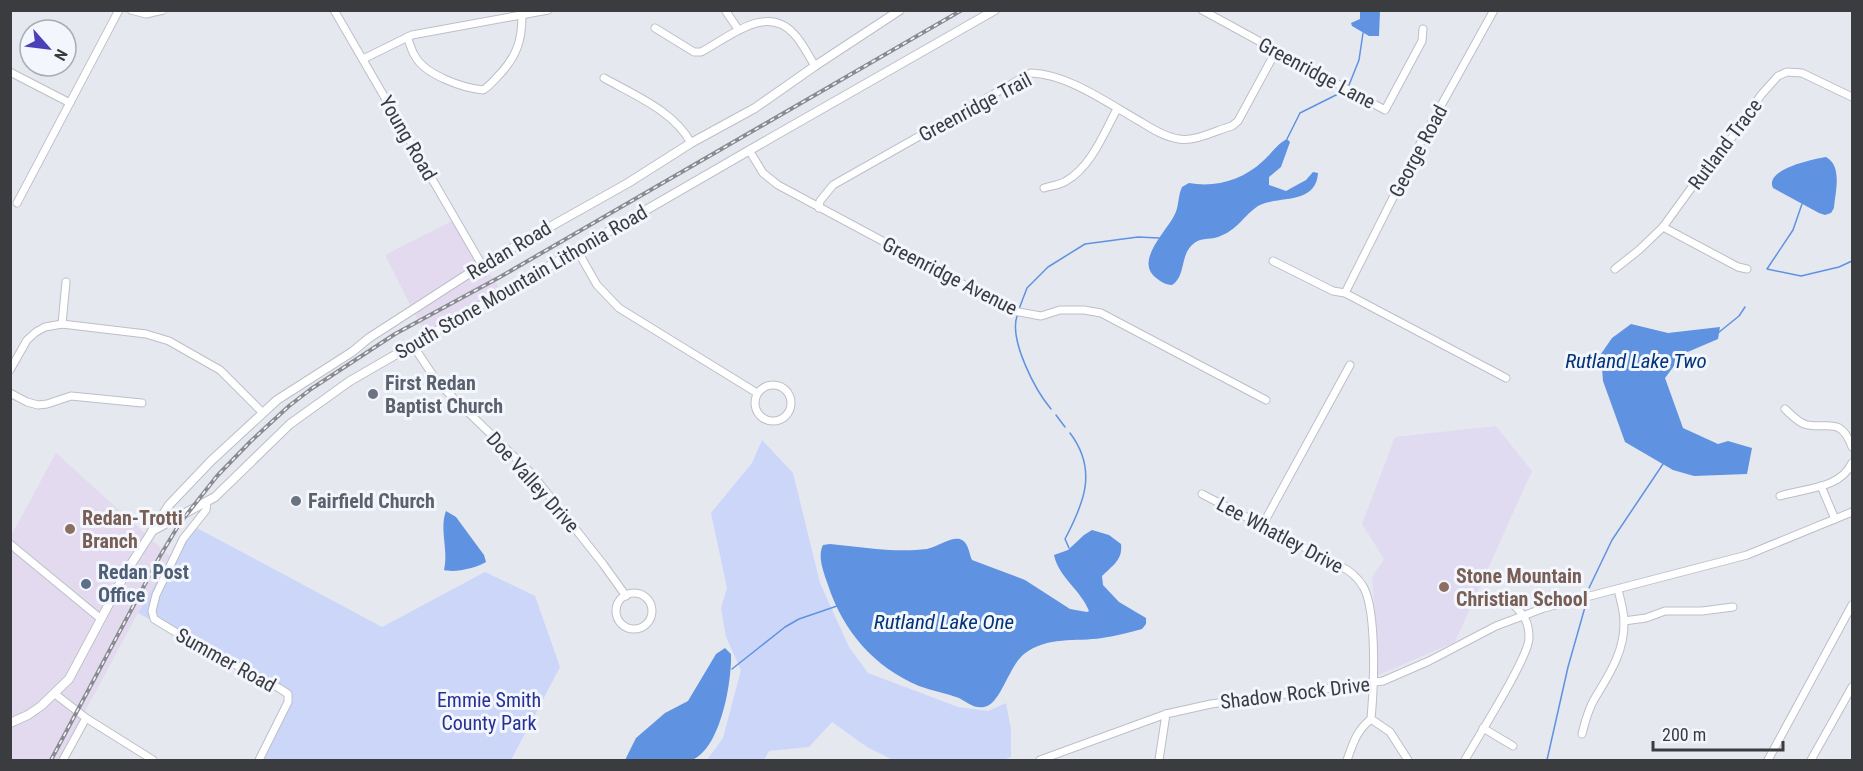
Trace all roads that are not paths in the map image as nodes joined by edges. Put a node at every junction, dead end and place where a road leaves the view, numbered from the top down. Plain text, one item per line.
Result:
1 (119, 10) edge
2 (131, 10) edge
3 (163, 10) edge
4 (334, 10) edge
5 (548, 10) edge
6 (725, 10) edge
7 (900, 10) edge
8 (996, 10) edge
9 (1202, 10) edge
10 (1494, 10) edge
11 (522, 16) junction
12 (655, 28) dead end
13 (738, 29) junction
14 (1423, 29) dead end
15 (408, 37) junction
16 (1276, 51) junction
17 (363, 59) junction
18 (814, 66) junction
19 (10, 72) edge
20 (604, 78) dead end
21 (1852, 97) edge
22 (70, 103) junction
23 (1117, 109) junction
24 (691, 143) junction
25 (749, 150) junction
26 (1044, 188) dead end
27 (17, 203) dead end
28 (819, 208) junction
29 (1663, 227) junction
30 (577, 250) junction
31 (1273, 261) dead end
32 (482, 266) junction
33 (1615, 269) dead end
34 (1747, 269) dead end
35 (66, 282) dead end
36 (1345, 293) junction
37 (62, 324) junction
38 (412, 344) junction
39 (1350, 365) dead end
40 (10, 370) edge
41 (1506, 378) dead end
42 (10, 393) edge
43 (757, 393) junction
44 (1266, 400) dead end
45 (142, 403) dead end
46 (1785, 409) dead end
47 (262, 412) junction
48 (1852, 447) edge
49 (1852, 462) edge
50 (1821, 486) junction
51 (1202, 494) dead end
52 (1780, 496) dead end
53 (207, 502) junction
54 (1852, 512) edge
55 (1835, 519) junction
56 (1262, 526) junction
57 (152, 531) junction
58 (10, 544) edge
59 (1618, 589) junction
60 (626, 596) junction
61 (1511, 602) dead end
62 (1852, 605) edge
63 (1733, 607) dead end
64 (1526, 616) junction
65 (101, 619) junction
66 (1624, 621) junction
67 (1375, 683) junction
68 (1852, 687) edge
69 (55, 694) junction
70 (1166, 714) junction
71 (87, 718) junction
72 (1371, 719) junction
73 (10, 723) edge
74 (1483, 728) junction
75 (1582, 734) dead end
76 (1513, 746) dead end
77 (63, 760) edge
78 (153, 760) edge
79 (259, 760) edge
80 (1040, 760) edge
81 (1159, 760) edge
82 (1347, 760) edge
83 (1408, 760) edge
84 (1465, 760) edge
85 (1768, 760) edge
86 (1811, 760) edge

1 - 22 street
2 - 3 street
4 - 17 street, Young Road
5 - 11 street
6 - 13 street
7 - 18 main road, Redan Road
8 - 25 main road, South Stone Mountain Lithonia Road
9 - 16 street, Greenridge Lane
10 - 36 street, George Road
11 - 15 street
11 - 15 street
12 - 13 street
13 - 18 street
14 - 16 street, Greenridge Lane
15 - 17 street
16 - 23 street, Greenridge Trail
17 - 32 street, Young Road
18 - 24 main road, Redan Road
19 - 22 street
20 - 24 street
21 - 29 street, Rutland Trace
22 - 27 street
23 - 26 street
23 - 28 street, Greenridge Trail
24 - 32 main road, Redan Road
25 - 28 street, Greenridge Avenue
25 - 30 main road, South Stone Mountain Lithonia Road
28 - 44 street, Greenridge Avenue
29 - 33 street, Rutland Trace
29 - 34 street
30 - 38 main road, South Stone Mountain Lithonia Road
30 - 43 street
31 - 36 street
32 - 47 main road, Redan Road
35 - 37 street
36 - 41 street
37 - 40 street
37 - 47 street
38 - 53 main road, South Stone Mountain Lithonia Road
38 - 60 street, Doe Valley Drive
39 - 56 street
42 - 45 street
43 - 43 street
46 - 48 street
47 - 57 main road, Redan Road
49 - 50 street
50 - 52 street
50 - 55 street
51 - 56 street, Lee Whatley Drive
53 - 57 main road, South Stone Mountain Lithonia Road
53 - 79 street, Summer Road
54 - 55 street, Shadow Rock Drive
55 - 59 street, Shadow Rock Drive
56 - 67 street, Lee Whatley Drive
57 - 65 main road, South Stone Mountain Lithonia Road
58 - 65 street
59 - 64 street, Shadow Rock Drive
59 - 66 street
60 - 60 street
61 - 64 street
62 - 85 street
63 - 66 street
64 - 67 street, Shadow Rock Drive
64 - 74 street
65 - 69 main road, South Stone Mountain Lithonia Road
66 - 75 street
67 - 70 street, Shadow Rock Drive
67 - 72 street, Lee Whatley Drive
68 - 86 street
69 - 71 street
69 - 73 main road, South Stone Mountain Lithonia Road
70 - 80 street, Shadow Rock Drive
70 - 81 street
71 - 77 street
71 - 78 street
72 - 82 street
72 - 83 street
74 - 76 street
74 - 84 street

